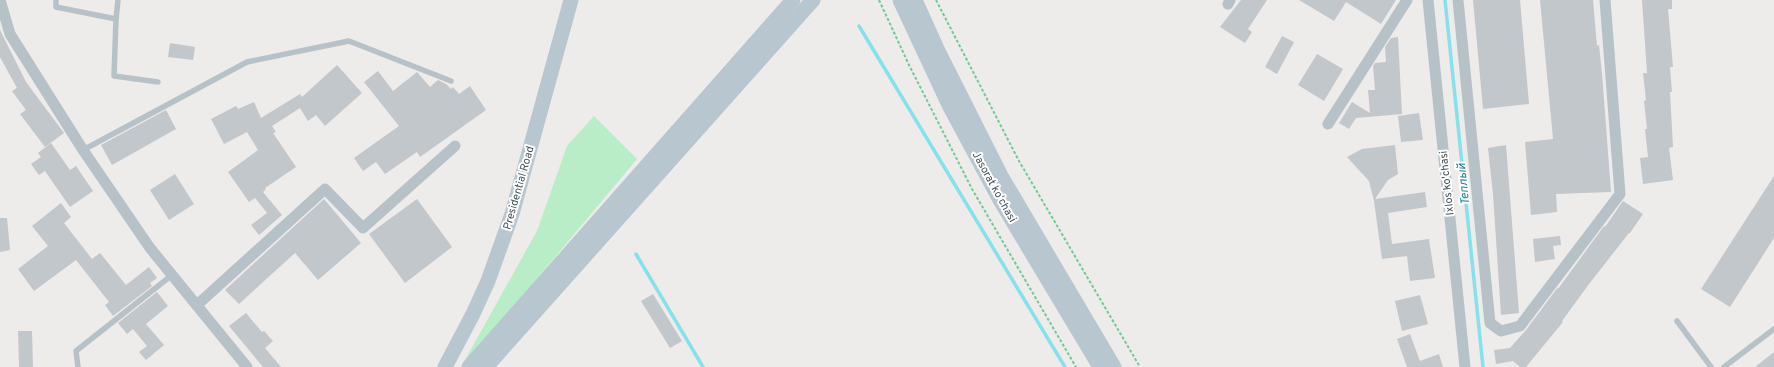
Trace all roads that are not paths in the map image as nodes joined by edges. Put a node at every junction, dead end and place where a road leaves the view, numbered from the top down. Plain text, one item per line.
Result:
1 (0, 0) edge
2 (56, 0) edge
3 (118, 0) edge
4 (571, 0) edge
5 (793, 0) edge
6 (813, 0) edge
7 (900, 0) edge
8 (915, 0) edge
9 (1407, 0) edge
10 (1428, 0) edge
11 (1458, 0) edge
12 (1605, 0) edge
13 (116, 20) junction
14 (451, 81) dead end
15 (158, 82) dead end
16 (1328, 124) dead end
17 (454, 146) dead end
18 (83, 150) junction
19 (172, 276) junction
20 (197, 305) junction
21 (1677, 321) dead end
22 (1774, 329) edge
23 (78, 367) edge
24 (247, 367) edge
25 (445, 367) edge
26 (469, 367) edge
27 (486, 367) edge
28 (1100, 367) edge
29 (1114, 367) edge
30 (1464, 367) edge
31 (1711, 367) edge
32 (1724, 367) edge

1 - 18 street
2 - 13 lane
3 - 13 lane
4 - 25 main road, Presidential Road
5 - 26 main road
6 - 27 main road
7 - 28 main road, Jasorat koʻchasi
8 - 29 main road, Jasorat koʻchasi
9 - 16 street
10 - 30 street, Ixlos ko'chasi
11 - 12 street
13 - 15 lane
14 - 18 lane
17 - 20 street
18 - 19 street
19 - 20 street
19 - 23 lane
20 - 24 street
21 - 31 lane
22 - 32 lane

